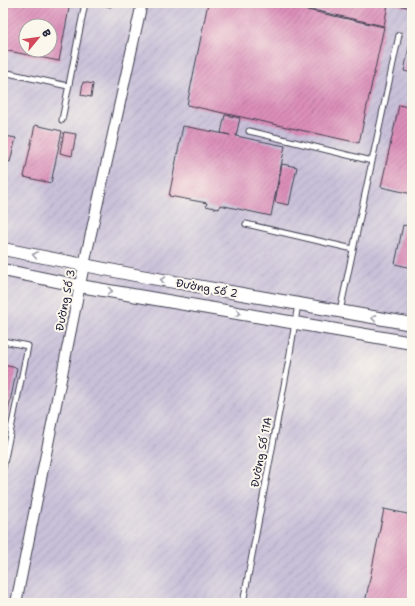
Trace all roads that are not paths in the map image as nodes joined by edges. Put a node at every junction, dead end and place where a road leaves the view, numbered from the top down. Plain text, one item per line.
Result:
1 (85, 3) edge
2 (142, 3) edge
3 (399, 35) dead end
4 (3, 72) edge
5 (68, 86) junction
6 (62, 120) dead end
7 (249, 131) dead end
8 (372, 161) junction
9 (246, 224) dead end
10 (3, 249) edge
11 (353, 249) junction
12 (84, 265) junction
13 (3, 270) edge
14 (80, 286) junction
15 (298, 304) junction
16 (340, 312) junction
17 (296, 323) junction
18 (412, 324) edge
19 (3, 341) edge
20 (412, 343) edge
21 (3, 468) edge
22 (16, 603) edge
23 (242, 603) edge

1 - 5 lane
2 - 12 street, Đường Số 3
3 - 8 lane
4 - 5 lane
5 - 6 lane
7 - 8 lane
8 - 11 lane
9 - 11 lane
12 -> 10 street, Đường Số 2
11 - 16 lane
12 - 14 street, Đường Số 3
15 -> 12 street, Đường Số 2
13 - 14 street, Đường Số 2
14 -> 17 street, Đường Số 2
14 - 22 street, Đường Số 3
15 - 16 street, Đường Số 2
15 - 17 lane, Đường Số 11A
18 -> 16 street, Đường Số 2
17 - 20 street, Đường Số 2
17 - 23 lane, Đường Số 11A
19 - 21 lane

